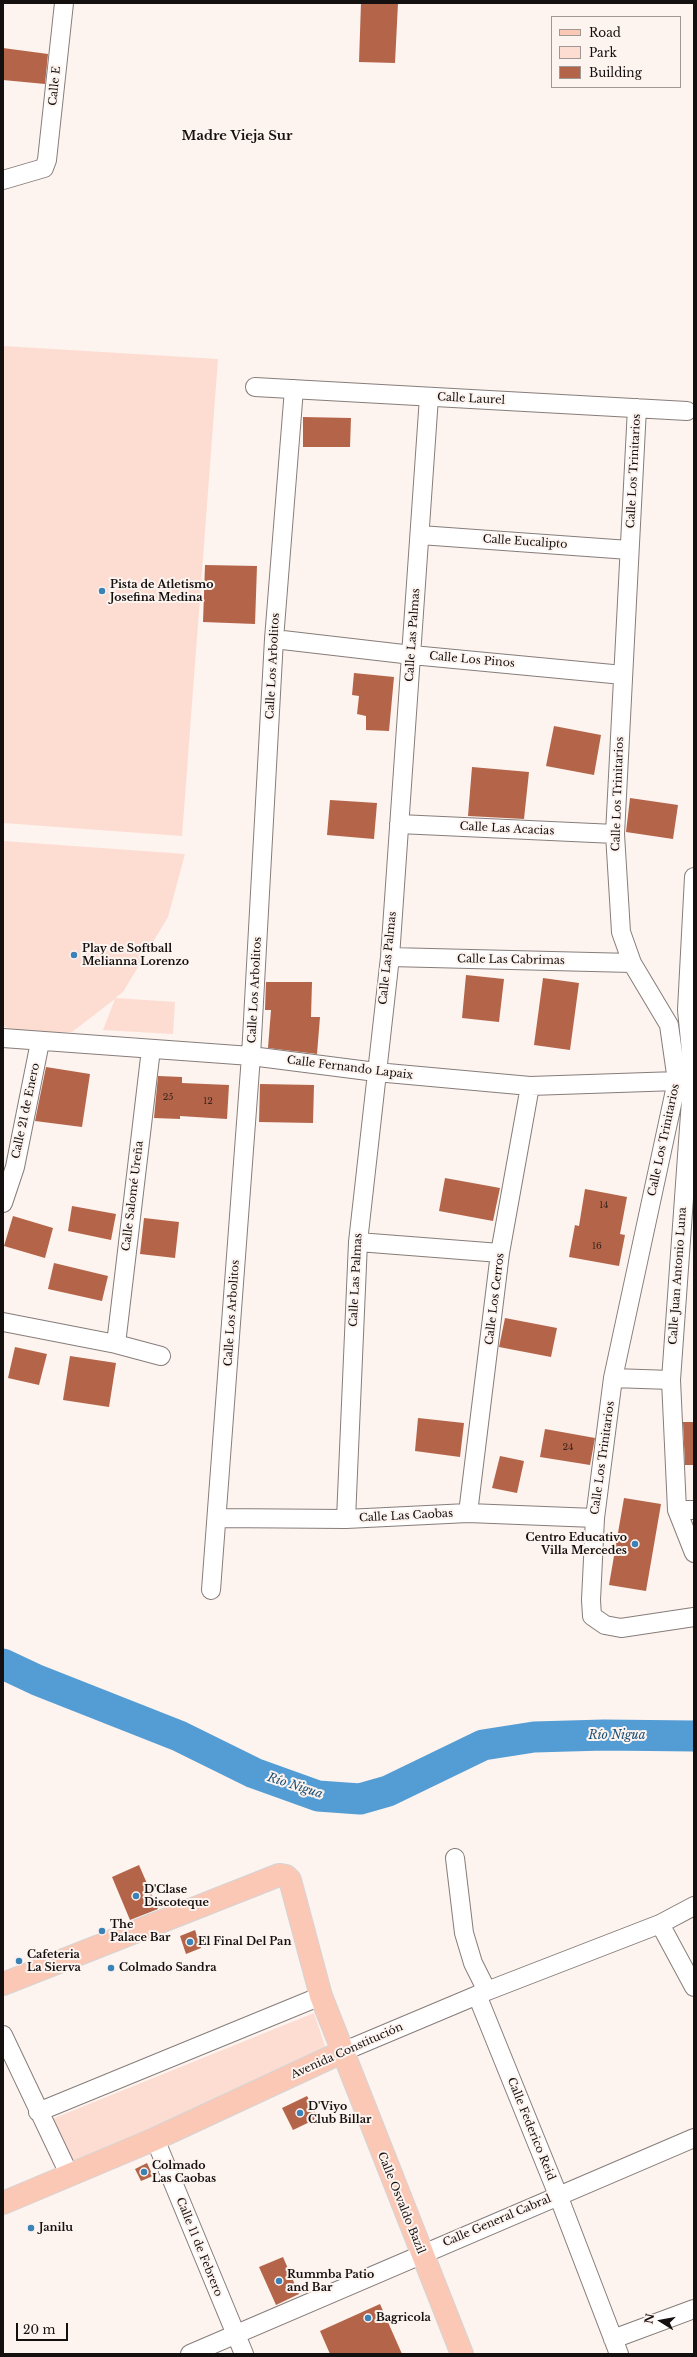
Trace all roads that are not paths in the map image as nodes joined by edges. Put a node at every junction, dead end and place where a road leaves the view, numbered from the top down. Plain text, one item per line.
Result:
1 (64, 3) edge
2 (3, 180) edge
3 (255, 387) dead end
4 (294, 389) junction
5 (429, 397) junction
6 (637, 408) junction
7 (687, 411) dead end
8 (420, 535) junction
9 (629, 550) junction
10 (274, 639) junction
11 (412, 655) junction
12 (623, 675) junction
13 (399, 824) junction
14 (615, 834) junction
15 (694, 877) edge
16 (390, 957) junction
17 (632, 963) junction
18 (3, 1038) edge
19 (40, 1042) junction
20 (151, 1049) junction
21 (252, 1056) junction
22 (376, 1072) junction
23 (693, 1072) edge
24 (677, 1081) junction
25 (530, 1086) junction
26 (3, 1203) edge
27 (358, 1242) junction
28 (500, 1253) junction
29 (3, 1322) edge
30 (116, 1344) junction
31 (161, 1356) dead end
32 (613, 1378) junction
33 (671, 1380) junction
34 (685, 1510) edge
35 (468, 1513) junction
36 (217, 1518) junction
37 (594, 1518) junction
38 (346, 1519) junction
39 (694, 1553) edge
40 (210, 1590) dead end
41 (694, 1617) edge
42 (455, 1858) dead end
43 (694, 1906) edge
44 (660, 1924) junction
45 (3, 1984) edge
46 (694, 1987) edge
47 (482, 1993) junction
48 (321, 1996) junction
49 (3, 2035) edge
50 (342, 2052) junction
51 (38, 2112) junction
52 (694, 2138) edge
53 (155, 2139) junction
54 (69, 2174) junction
55 (558, 2195) junction
56 (3, 2203) edge
57 (421, 2253) junction
58 (694, 2309) edge
59 (234, 2335) junction
60 (616, 2346) edge
61 (190, 2354) edge
62 (244, 2354) edge
63 (462, 2354) edge

1 - 2 street, Calle E
3 - 4 street, Calle Laurel
4 - 5 street, Calle Laurel
4 - 10 street, Calle Los Arbolitos
5 - 6 street, Calle Laurel
5 - 8 street, Calle Las Palmas
6 - 7 street, Calle Laurel
6 - 9 street, Calle Los Trinitarios
8 - 9 street, Calle Eucalipto
8 - 11 street, Calle Las Palmas
9 - 12 street, Calle Los Trinitarios
10 - 11 street, Calle Los Pinos
10 - 21 street, Calle Los Arbolitos
11 - 12 street, Calle Los Pinos
11 - 13 street, Calle Las Palmas
12 - 14 street, Calle Los Trinitarios
13 - 14 street, Calle Las Acacias
13 - 16 street, Calle Las Palmas
14 - 17 street, Calle Los Trinitarios
15 - 23 street, Calle Juan Antonio Luna
16 - 17 street, Calle Las Cabrimas
16 - 22 street, Calle Las Palmas
17 - 24 street, Calle Los Trinitarios
18 - 19 street, Calle Fernando Lapaix
19 - 20 street, Calle Fernando Lapaix
19 - 26 street, Calle 21 de Enero
20 - 21 street, Calle Fernando Lapaix
20 - 30 street, Calle Salomé Ureña
21 - 22 street, Calle Fernando Lapaix
21 - 36 street, Calle Los Arbolitos
22 - 25 street, Calle Fernando Lapaix
22 - 27 street, Calle Las Palmas
23 - 24 street, Calle Fernando Lapaix
23 - 33 street, Calle Juan Antonio Luna
24 - 25 street, Calle Fernando Lapaix
24 - 32 street, Calle Los Trinitarios
25 - 28 street, Calle Los Cerros
27 - 28 street
27 - 38 street, Calle Las Palmas
28 - 35 street, Calle Los Cerros
29 - 30 street
30 - 31 street
32 - 33 street
32 - 37 street, Calle Los Trinitarios
33 - 34 street, Calle Juan Antonio Luna
34 - 39 street, Calle Juan Antonio Luna
35 - 37 street, Calle Las Caobas
35 - 38 street, Calle Las Caobas
36 - 38 street, Calle Las Caobas
36 - 40 street, Calle Los Arbolitos
37 - 41 street, Calle Los Trinitarios
42 - 47 street, Calle Federico Reid
43 - 44 street, Avenida Constitución
44 - 46 street
44 - 47 street, Avenida Constitución
45 - 48 main road, Calle Osvaldo Bazil
47 - 50 street, Avenida Constitución
47 - 55 street, Calle Federico Reid
48 - 50 main road, Calle Osvaldo Bazil
48 - 51 street
49 - 51 street
50 - 53 main road, Avenida Constitución
50 - 57 main road, Calle Osvaldo Bazil
51 - 54 street
52 - 55 street, Calle General Cabral
53 - 54 main road, Avenida Constitución
53 - 59 street, Calle 11 de Febrero
54 - 56 main road, Avenida Constitución
55 - 57 street, Calle General Cabral
55 - 60 street, Calle Federico Reid
57 - 59 street, Calle General Cabral
57 - 63 main road, Calle Osvaldo Bazil
58 - 60 street
59 - 61 street, Calle General Cabral
59 - 62 street, Calle 11 de Febrero

